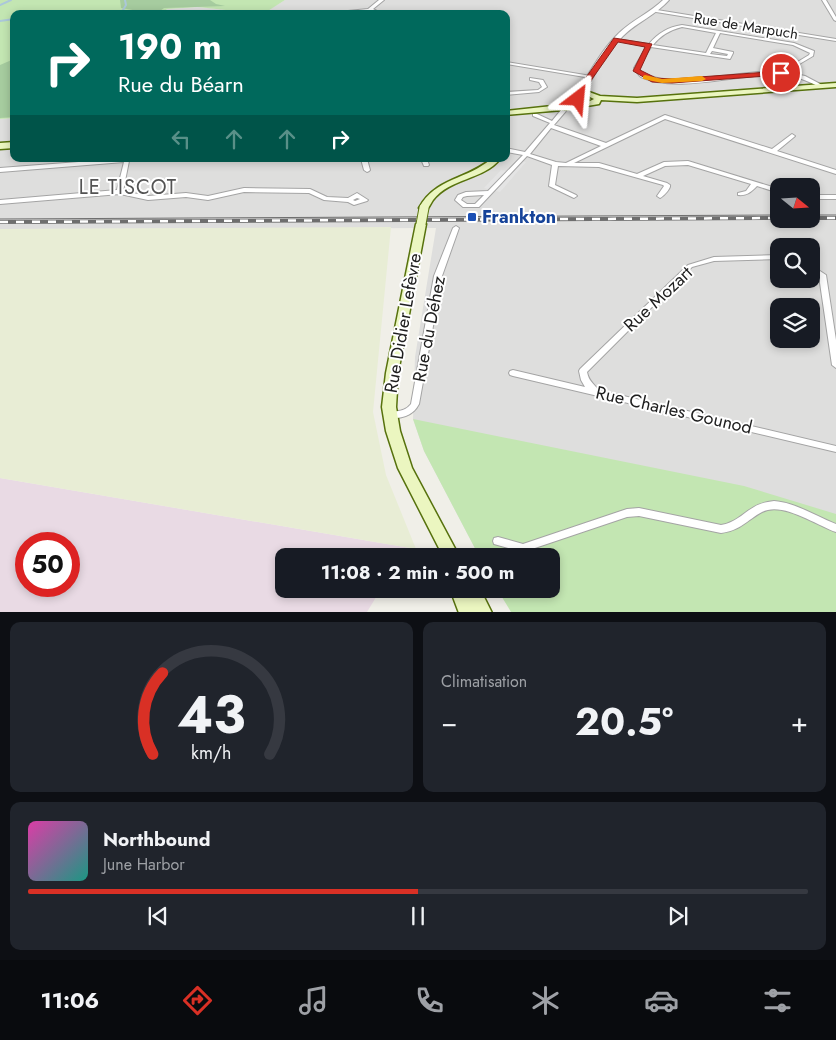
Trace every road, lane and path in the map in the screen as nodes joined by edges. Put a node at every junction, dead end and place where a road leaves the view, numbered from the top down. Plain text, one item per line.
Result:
1 (382, 0) edge
2 (666, 0) edge
3 (824, 0) edge
4 (370, 10) edge
5 (657, 11) junction
6 (836, 20) edge
7 (719, 32) junction
8 (616, 40) junction
9 (836, 40) edge
10 (650, 46) junction
11 (710, 49) junction
12 (707, 55) junction
13 (510, 64) edge
14 (783, 72) junction
15 (591, 77) junction
16 (532, 79) dead end
17 (822, 86) junction
18 (836, 86) edge
19 (510, 94) edge
20 (583, 98) junction
21 (510, 111) edge
22 (563, 111) dead end
23 (535, 115) dead end
24 (551, 125) junction
25 (792, 136) dead end
26 (605, 145) junction
27 (510, 151) edge
28 (772, 152) junction
29 (526, 154) junction
30 (92, 162) edge
31 (126, 162) edge
32 (365, 162) edge
33 (492, 162) edge
34 (555, 164) junction
35 (569, 164) junction
36 (0, 170) edge
37 (367, 170) dead end
38 (836, 172) edge
39 (637, 176) junction
40 (756, 183) junction
41 (770, 188) edge
42 (120, 192) junction
43 (490, 193) dead end
44 (740, 194) dead end
45 (574, 196) dead end
46 (660, 196) dead end
47 (820, 197) edge
48 (836, 197) edge
49 (349, 200) dead end
50 (0, 202) edge
51 (456, 228) dead end
52 (770, 257) edge
53 (820, 274) edge
54 (836, 364) edge
55 (513, 373) dead end
56 (600, 393) junction
57 (390, 415) junction
58 (836, 449) edge
59 (836, 528) edge
60 (498, 541) dead end
61 (445, 548) edge
62 (513, 548) edge
63 (533, 548) edge
64 (462, 598) edge
65 (477, 598) edge
66 (468, 612) edge
67 (484, 612) edge

1 - 4 street
2 - 5 street
3 - 6 street
5 - 8 street
5 - 9 street, Rue de Marpuch
7 - 10 street
7 - 11 street
7 - 14 street
8 - 10 street
8 - 15 street
10 - 12 street
10 - 14 street
11 - 12 street
11 - 12 street
13 - 15 street
14 - 17 street
15 - 20 street
16 - 19 street
17 - 18 main road
17 - 20 main road
20 - 21 main road
22 - 24 street
23 - 24 street
24 - 26 street
24 - 29 street
25 - 28 street
26 - 28 street
26 - 35 street
27 - 29 street
28 - 38 street
29 - 34 street
29 - 43 street
30 - 36 street
31 - 42 street
32 - 37 street
33 - 57 main road, Rue Didier Lefèvre, bridge
34 - 35 street
34 - 45 street
35 - 39 street
39 - 40 street
39 - 46 street
40 - 41 street
40 - 44 street
42 - 49 street
42 - 50 street
47 - 48 street
51 - 57 street, Rue du Déhez
52 - 56 street, Rue Mozart
53 - 54 street
55 - 56 street, Rue Charles Gounod
56 - 58 street, Rue Charles Gounod
57 - 61 main road, Rue Didier Lefèvre
59 - 63 street
60 - 62 street
64 - 66 main road
65 - 67 main road

